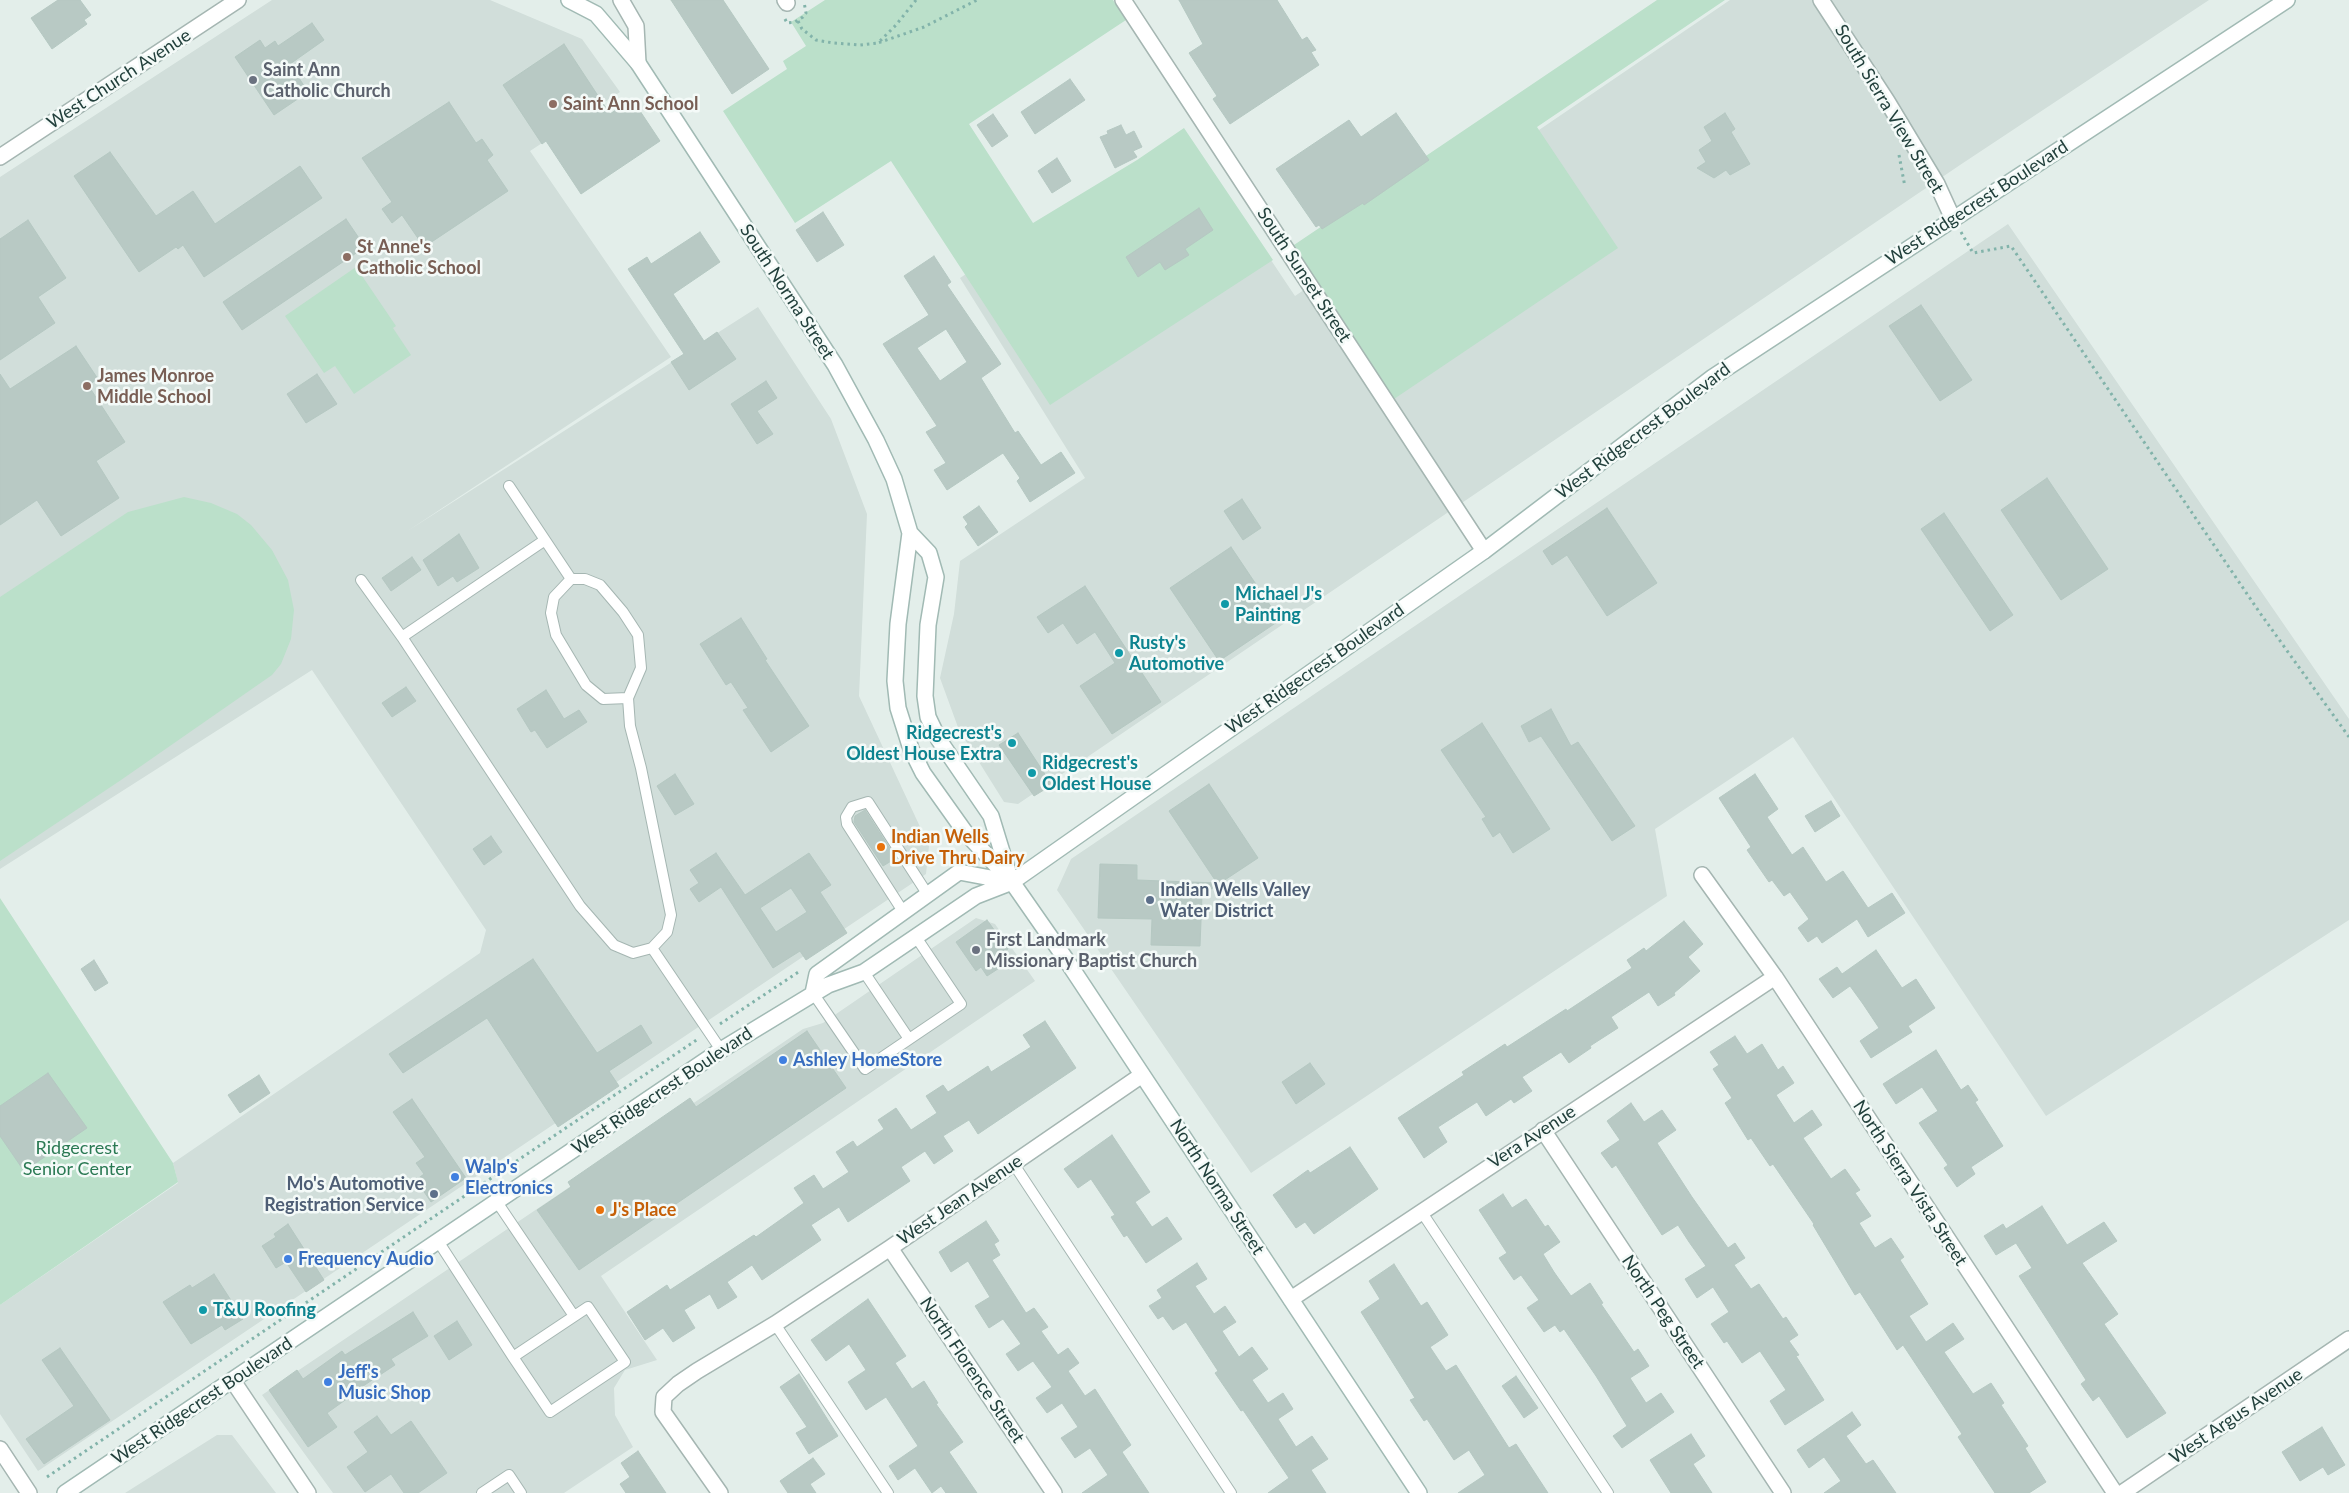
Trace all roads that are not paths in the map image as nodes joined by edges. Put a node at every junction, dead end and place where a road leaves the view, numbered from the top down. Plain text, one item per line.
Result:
1 (238, 0) edge
2 (569, 0) edge
3 (621, 0) edge
4 (1123, 0) edge
5 (1821, 0) edge
6 (2287, 0) edge
7 (638, 63) junction
8 (0, 157) edge
9 (1953, 219) junction
10 (509, 486) dead end
11 (910, 534) junction
12 (545, 540) junction
13 (1484, 551) junction
14 (571, 579) junction
15 (361, 580) dead end
16 (402, 637) junction
17 (628, 698) junction
18 (1702, 875) dead end
19 (1012, 882) junction
20 (931, 893) junction
21 (904, 913) junction
22 (916, 937) junction
23 (652, 948) junction
24 (864, 972) junction
25 (1774, 977) junction
26 (813, 994) junction
27 (909, 1039) junction
28 (721, 1050) junction
29 (1142, 1074) junction
30 (1543, 1130) junction
31 (1013, 1163) junction
32 (497, 1202) junction
33 (1420, 1211) junction
34 (438, 1241) junction
35 (890, 1248) junction
36 (1290, 1299) junction
37 (574, 1316) junction
38 (776, 1324) junction
39 (2349, 1339) edge
40 (513, 1357) junction
41 (233, 1381) junction
42 (0, 1450) edge
43 (29, 1493) edge
44 (65, 1493) edge
45 (308, 1493) edge
46 (482, 1493) edge
47 (521, 1493) edge
48 (720, 1493) edge
49 (888, 1493) edge
50 (1054, 1493) edge
51 (1232, 1493) edge
52 (1419, 1493) edge
53 (1608, 1493) edge
54 (1784, 1493) edge
55 (2115, 1493) edge
56 (2122, 1493) edge

1 - 8 street, West Church Avenue
2 - 7 street, South Norma Street
3 - 7 street
4 - 13 street, South Sunset Street
5 - 9 street, South Sierra View Street
6 - 9 street, West Ridgecrest Boulevard
7 - 11 street, South Norma Street
9 - 13 street, West Ridgecrest Boulevard
10 - 12 lane
11 - 19 street, South Norma Street
11 - 19 street, South Norma Street
12 - 14 lane
12 - 16 lane
13 - 19 street, West Ridgecrest Boulevard
14 - 17 lane
14 - 17 lane
15 - 16 lane
16 - 23 lane
17 - 23 lane
18 - 25 street, North Sierra Vista Street
19 - 20 street
19 - 22 street, West Ridgecrest Boulevard
19 - 29 street, North Norma Street
20 - 21 street
20 - 21 lane
21 - 26 street
22 - 24 street, West Ridgecrest Boulevard
22 - 27 lane
23 - 28 lane
24 - 26 street, West Ridgecrest Boulevard
24 - 27 lane
25 - 30 street, Vera Avenue
25 - 55 street, North Sierra Vista Street
26 - 27 lane
26 - 28 street, West Ridgecrest Boulevard
28 - 32 street, West Ridgecrest Boulevard
29 - 31 street, West Jean Avenue
29 - 36 street, North Norma Street
30 - 33 street, Vera Avenue
30 - 54 street, North Peg Street
31 - 35 street, West Jean Avenue
31 - 51 lane
32 - 34 street, West Ridgecrest Boulevard
32 - 37 lane
33 - 36 street, Vera Avenue
33 - 53 lane
34 - 40 lane
34 - 41 street, West Ridgecrest Boulevard
35 - 38 street, West Jean Avenue
35 - 50 street, North Florence Street
36 - 52 street, North Norma Street
37 - 40 lane
37 - 40 lane
38 - 48 street, West Jean Avenue
38 - 49 lane
39 - 56 street, West Argus Avenue
41 - 44 street, West Ridgecrest Boulevard
41 - 45 street
42 - 43 street
46 - 47 lane

